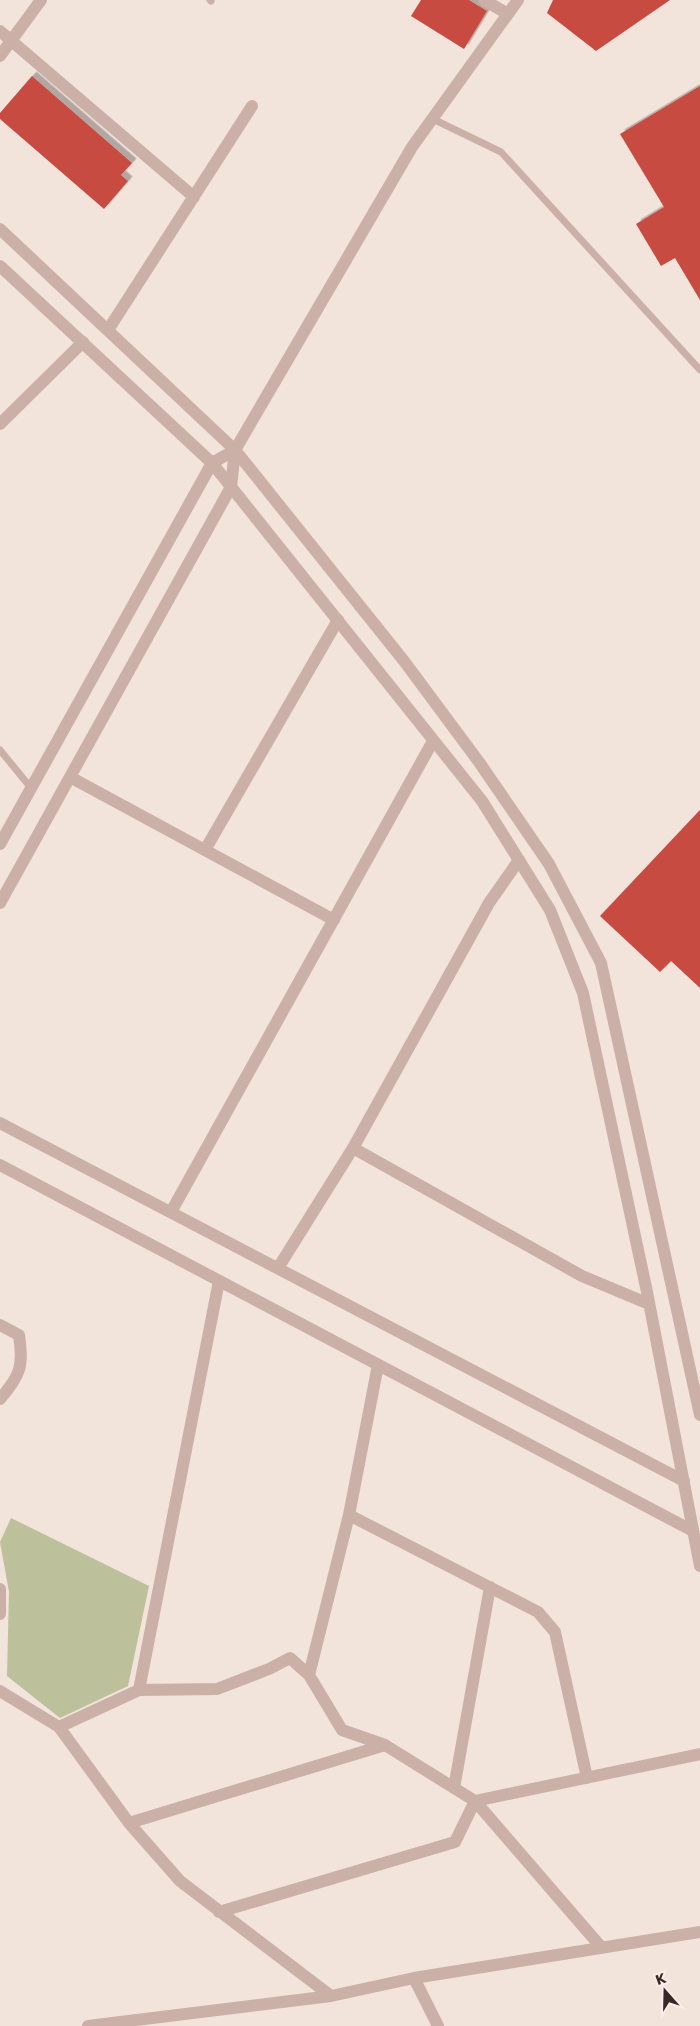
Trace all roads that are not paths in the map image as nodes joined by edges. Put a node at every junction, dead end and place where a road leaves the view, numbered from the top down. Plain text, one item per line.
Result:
1 (41, 0) edge
2 (484, 0) edge
3 (518, 0) edge
4 (508, 14) junction
5 (0, 31) edge
6 (11, 41) junction
7 (0, 56) edge
8 (252, 106) dead end
9 (433, 119) junction
10 (194, 197) junction
11 (0, 229) edge
12 (0, 266) edge
13 (108, 330) junction
14 (83, 342) junction
15 (700, 370) edge
16 (0, 424) edge
17 (235, 450) junction
18 (212, 463) junction
19 (231, 486) junction
20 (338, 620) junction
21 (433, 740) junction
22 (0, 750) edge
23 (70, 777) junction
24 (31, 788) junction
25 (0, 844) edge
26 (205, 850) junction
27 (519, 860) junction
28 (0, 903) edge
29 (334, 920) junction
30 (0, 1123) edge
31 (353, 1148) junction
32 (0, 1165) edge
33 (171, 1212) junction
34 (278, 1268) junction
35 (219, 1281) junction
36 (649, 1304) junction
37 (0, 1326) edge
38 (378, 1365) junction
39 (0, 1399) edge
40 (700, 1415) edge
41 (684, 1481) junction
42 (349, 1515) junction
43 (693, 1531) junction
44 (700, 1566) edge
45 (490, 1587) junction
46 (0, 1589) edge
47 (0, 1614) edge
48 (309, 1675) junction
49 (139, 1690) junction
50 (0, 1691) edge
51 (59, 1726) junction
52 (385, 1745) junction
53 (700, 1754) edge
54 (587, 1778) junction
55 (454, 1788) junction
56 (475, 1801) junction
57 (129, 1823) junction
58 (219, 1912) junction
59 (700, 1932) edge
60 (600, 1947) junction
61 (414, 1978) junction
62 (331, 1996) junction
63 (88, 2026) edge
64 (438, 2026) edge

1 - 6 street
2 - 4 street
3 - 4 street
4 - 9 street
5 - 6 street
6 - 7 street
6 - 10 street
8 - 10 street
9 - 15 lane
9 - 17 street
10 - 13 street
11 - 13 street
12 - 14 street
13 - 17 street
14 - 16 street
14 - 18 street
17 - 18 street
17 - 19 street
17 - 40 street
18 - 19 street
18 - 24 street
19 - 20 street
19 - 23 street
20 - 21 street
20 - 26 street
21 - 27 street
21 - 29 street
22 - 24 lane
23 - 26 street
23 - 28 street
24 - 25 street
26 - 29 street
27 - 31 street
27 - 36 street
29 - 33 street
30 - 33 street
31 - 34 street
31 - 36 street
32 - 35 street
33 - 34 street
34 - 41 street
35 - 38 street
35 - 49 street
36 - 41 street
37 - 39 street
38 - 42 street
38 - 43 street
41 - 43 street
42 - 45 street
42 - 48 street
43 - 44 street
45 - 54 street
45 - 55 street
46 - 47 street
48 - 49 street
48 - 52 street
49 - 51 street
50 - 51 street
51 - 57 street
52 - 55 street
52 - 57 street
53 - 54 street
54 - 56 street
55 - 56 street
56 - 58 street
56 - 60 street
57 - 58 street
58 - 62 street
59 - 60 street
60 - 61 street
61 - 62 street
61 - 64 street
62 - 63 street

